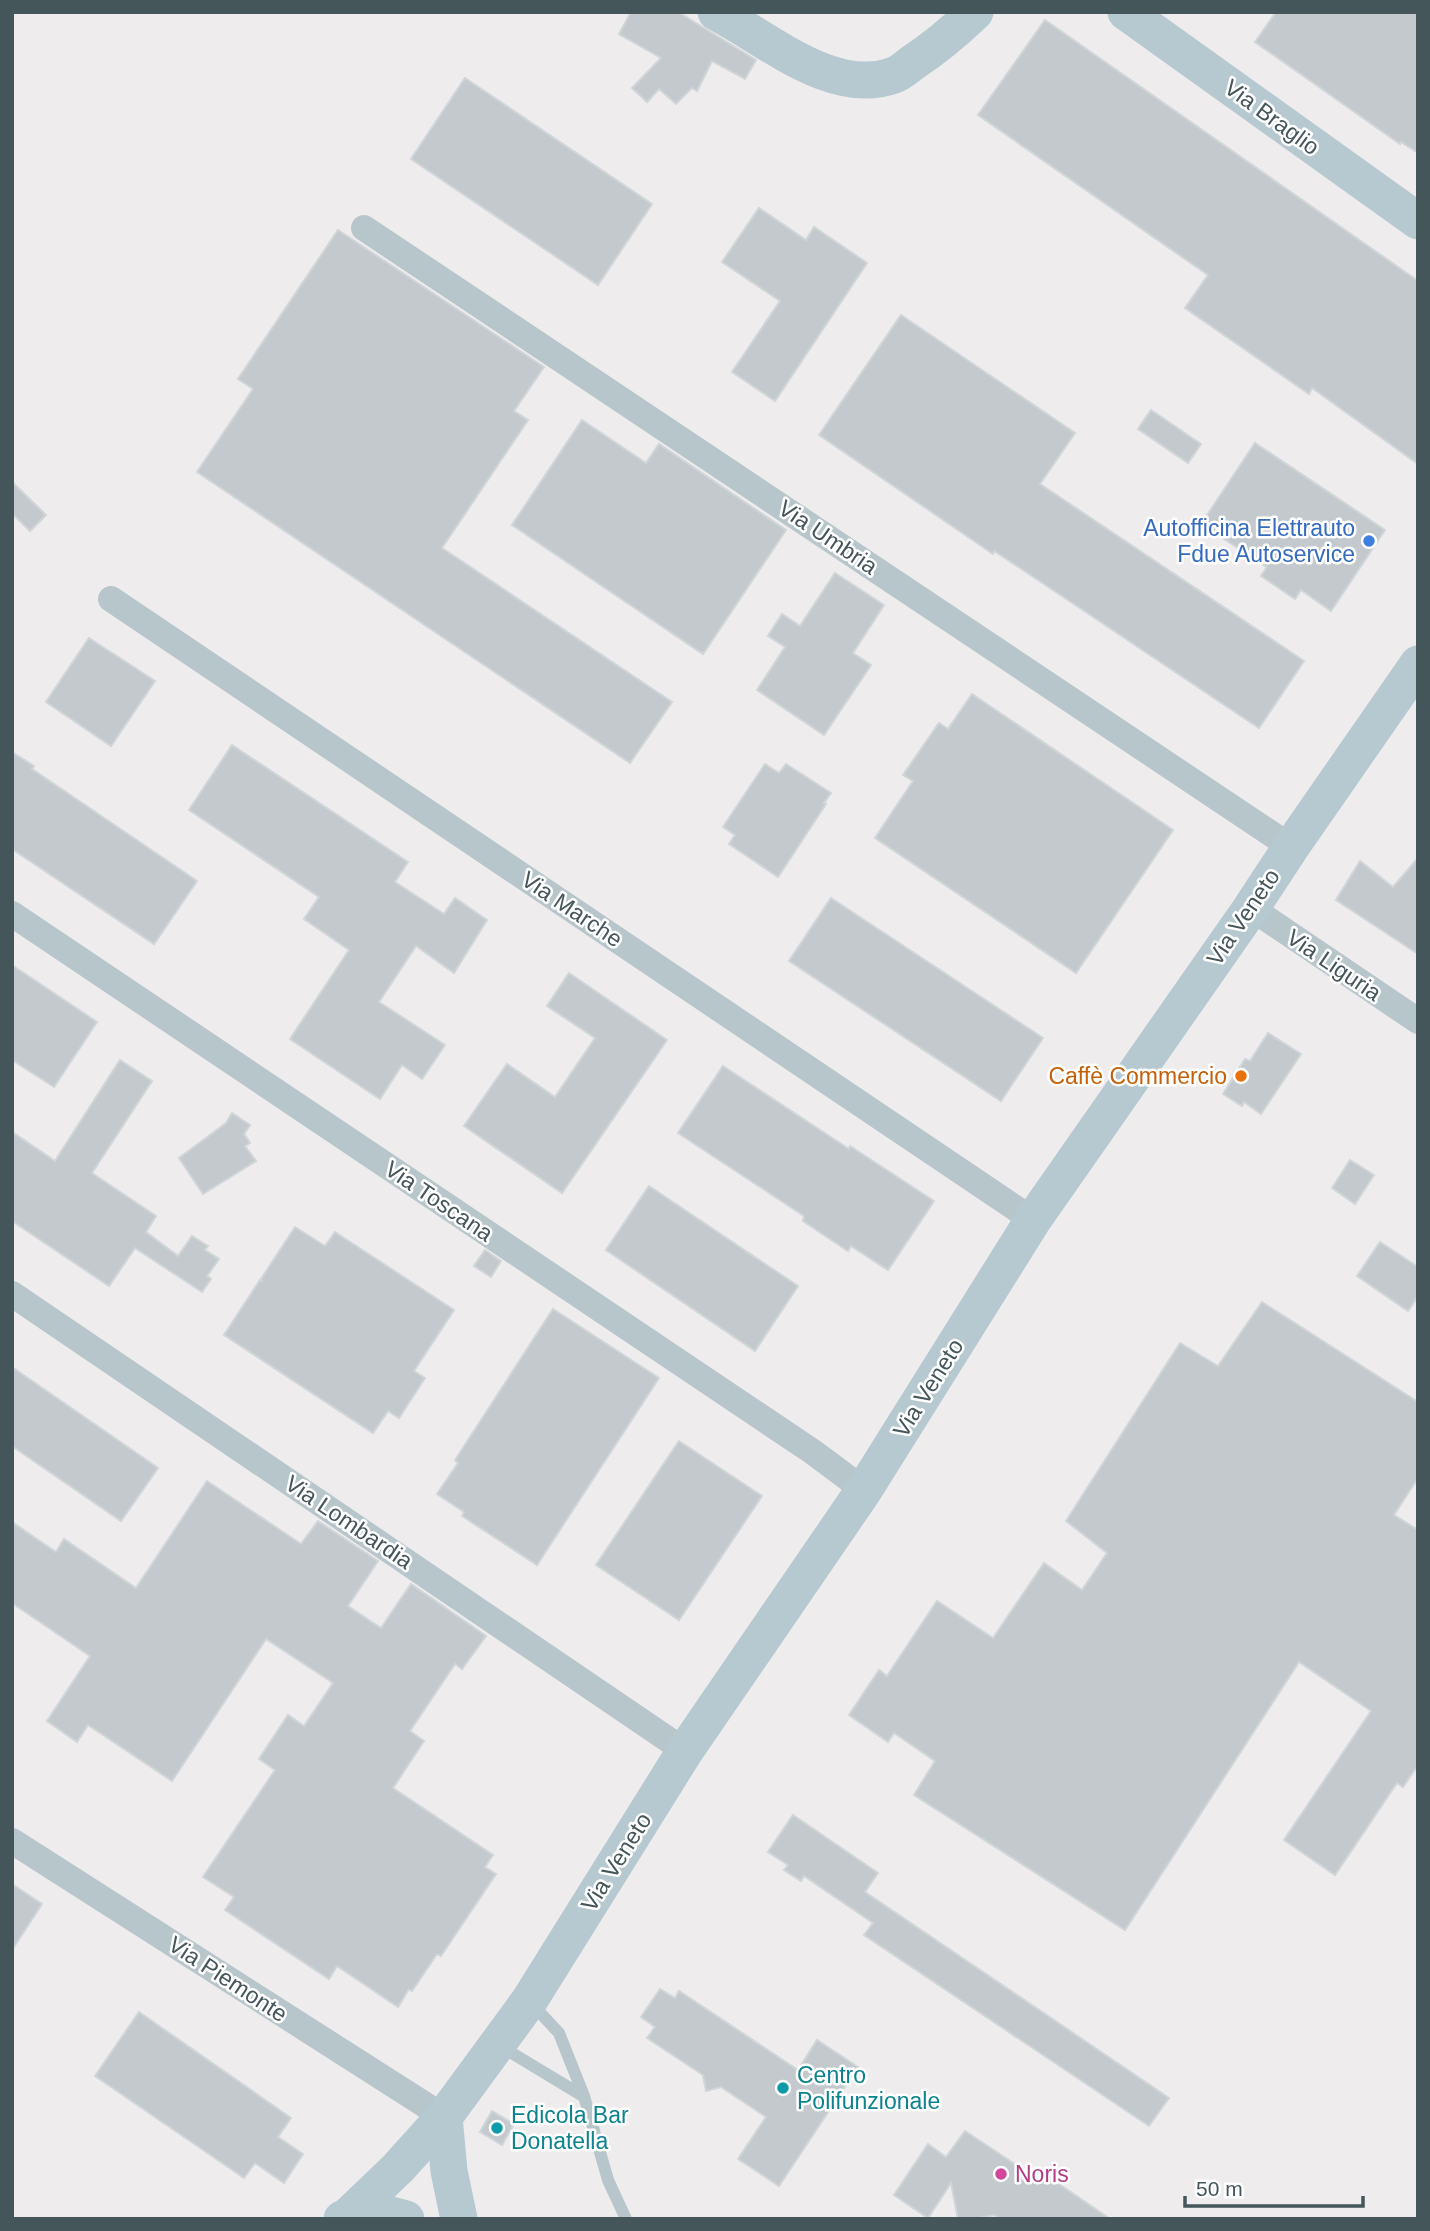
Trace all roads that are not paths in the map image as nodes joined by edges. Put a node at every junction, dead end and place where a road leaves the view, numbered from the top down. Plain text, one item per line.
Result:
1 (716, 12) edge
2 (975, 12) edge
3 (1126, 12) edge
4 (1418, 221) edge
5 (364, 228) dead end
6 (111, 599) dead end
7 (1418, 664) edge
8 (1291, 846) junction
9 (1251, 908) junction
10 (12, 914) edge
11 (1418, 1021) edge
12 (1033, 1220) junction
13 (12, 1294) edge
14 (864, 1490) junction
15 (685, 1751) junction
16 (12, 1841) edge
17 (528, 2001) junction
18 (498, 2045) junction
19 (584, 2096) junction
20 (444, 2117) junction
21 (345, 2217) edge
22 (406, 2219) edge
23 (459, 2219) edge
24 (626, 2219) edge

1 - 2 main road
3 - 4 main road, Via Braglio
5 - 8 street, Via Umbria
6 - 12 street, Via Marche
7 - 8 main road, Via Veneto
8 - 9 main road, Via Veneto
9 - 11 street, Via Liguria
9 - 12 main road, Via Veneto
10 - 14 street, Via Toscana
12 - 14 main road, Via Veneto
13 - 15 street, Via Lombardia
14 - 15 main road, Via Veneto
15 - 17 main road, Via Veneto
16 - 20 street, Via Piemonte
17 - 18 main road, Via Veneto
17 - 19 lane
18 - 19 lane
18 - 20 main road, Via Veneto
19 - 24 lane
20 - 21 main road, Via Veneto
20 - 23 main road
21 - 22 main road

